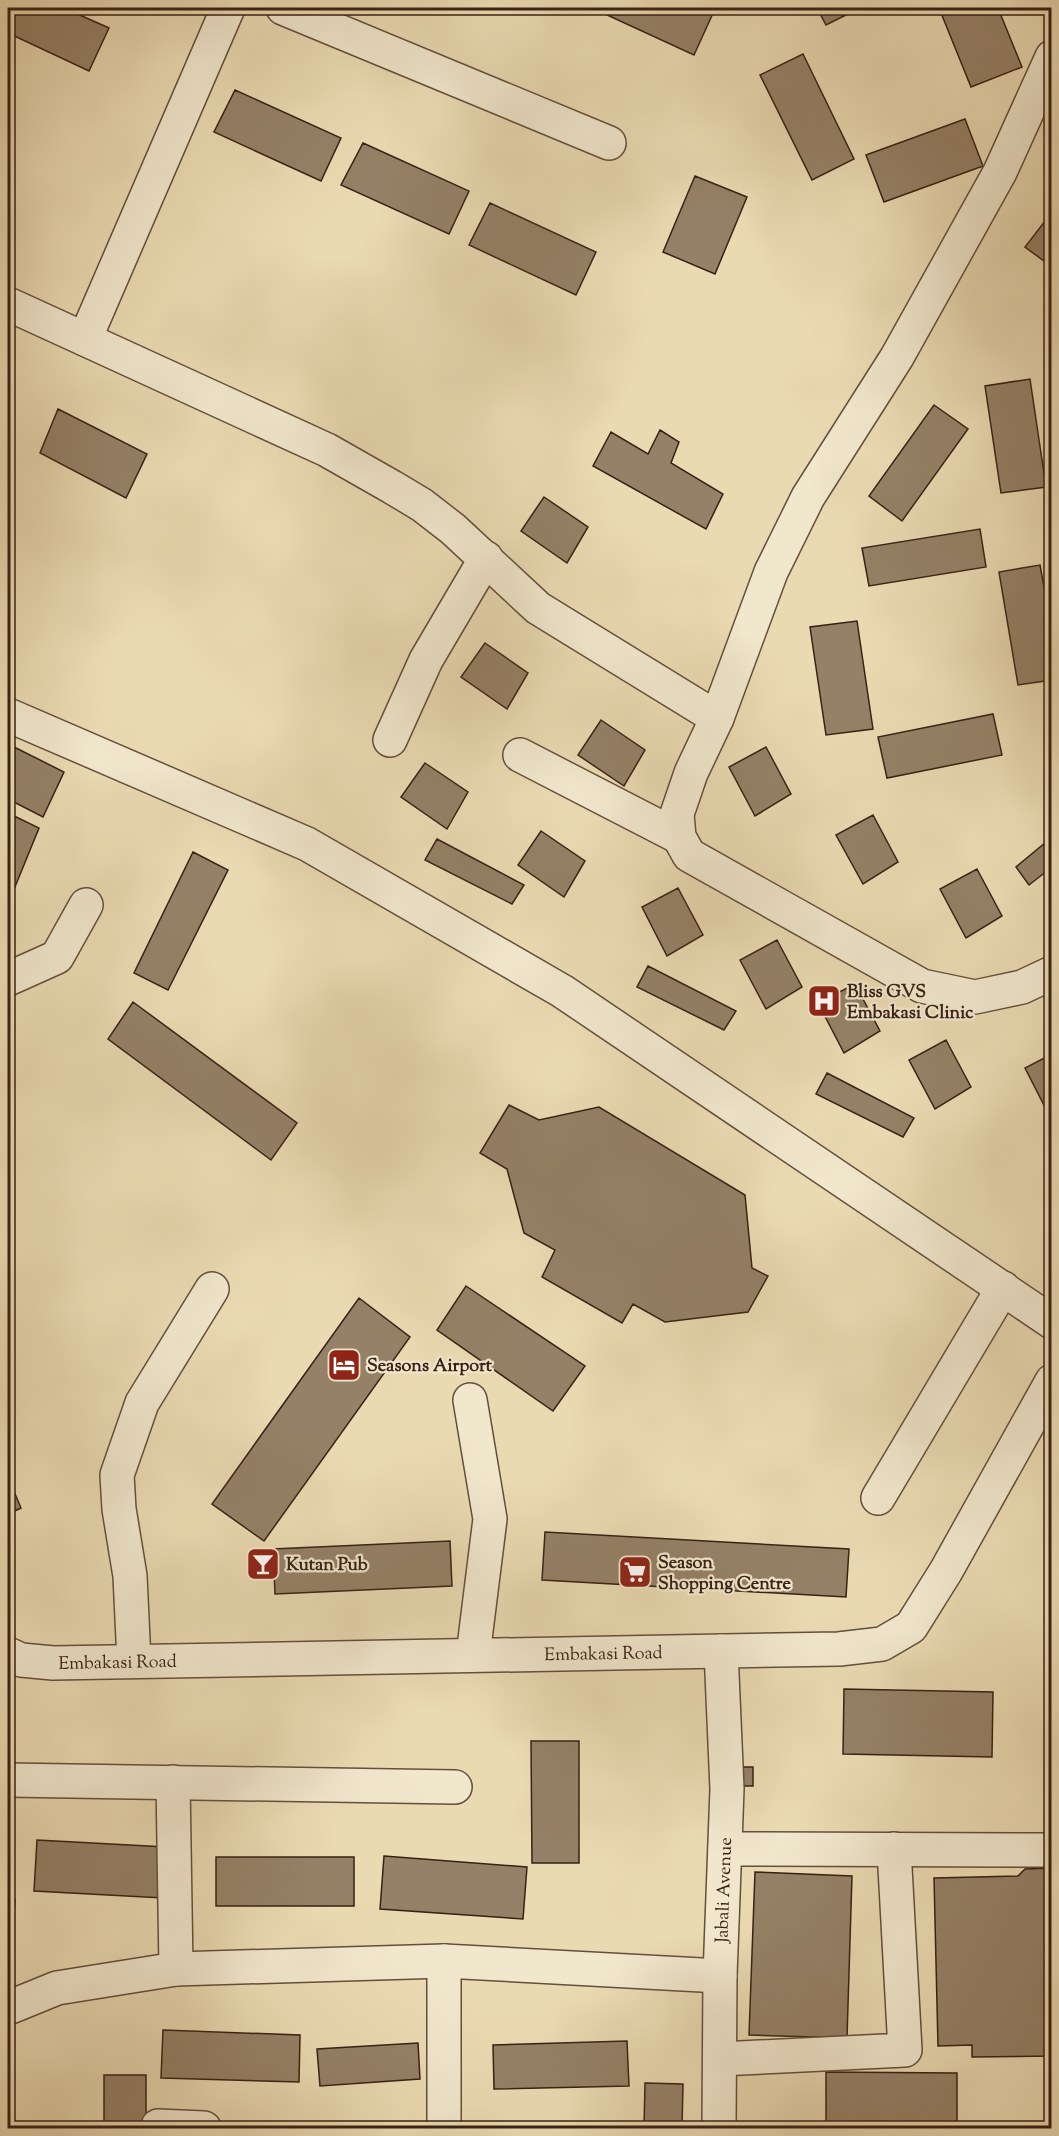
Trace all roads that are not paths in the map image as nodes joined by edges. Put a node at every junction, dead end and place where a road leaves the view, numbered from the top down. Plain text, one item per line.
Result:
1 (228, 8) edge
2 (283, 8) edge
3 (1052, 57) edge
4 (609, 144) dead end
5 (8, 304) edge
6 (85, 339) junction
7 (486, 558) junction
8 (8, 715) edge
9 (717, 718) junction
10 (390, 740) dead end
11 (520, 755) dead end
12 (679, 837) junction
13 (86, 905) dead end
14 (1052, 973) edge
15 (8, 979) edge
16 (1003, 1288) junction
17 (212, 1289) dead end
18 (1052, 1322) edge
19 (1052, 1380) edge
20 (470, 1400) dead end
21 (878, 1498) dead end
22 (721, 1650) junction
23 (8, 1654) edge
24 (473, 1654) junction
25 (134, 1661) junction
26 (8, 1780) edge
27 (173, 1782) junction
28 (455, 1787) dead end
29 (725, 1848) junction
30 (894, 1849) junction
31 (1052, 1850) edge
32 (444, 1961) junction
33 (176, 1969) junction
34 (720, 1976) junction
35 (8, 2008) edge
36 (720, 2059) junction
37 (158, 2126) dead end
38 (204, 2128) edge
39 (444, 2128) edge
40 (719, 2128) edge

1 - 6 street
2 - 4 street
3 - 9 street
5 - 6 street
6 - 7 street
7 - 9 street
7 - 10 street
8 - 16 street
9 - 12 street
11 - 12 street
12 - 14 street
13 - 15 street
16 - 18 street
16 - 21 street
17 - 25 street
19 - 22 street, Embakasi Road
20 - 24 street
22 - 24 street, Embakasi Road
22 - 29 street, Jabali Avenue
23 - 25 street, Embakasi Road
24 - 25 street, Embakasi Road
26 - 27 street
27 - 28 street
27 - 33 street
29 - 30 street
29 - 34 street, Jabali Avenue
30 - 31 street
30 - 36 street
32 - 33 street
32 - 34 street
32 - 39 street
33 - 35 street
34 - 36 street, Jabali Avenue
36 - 40 street, Jabali Avenue
37 - 38 street

